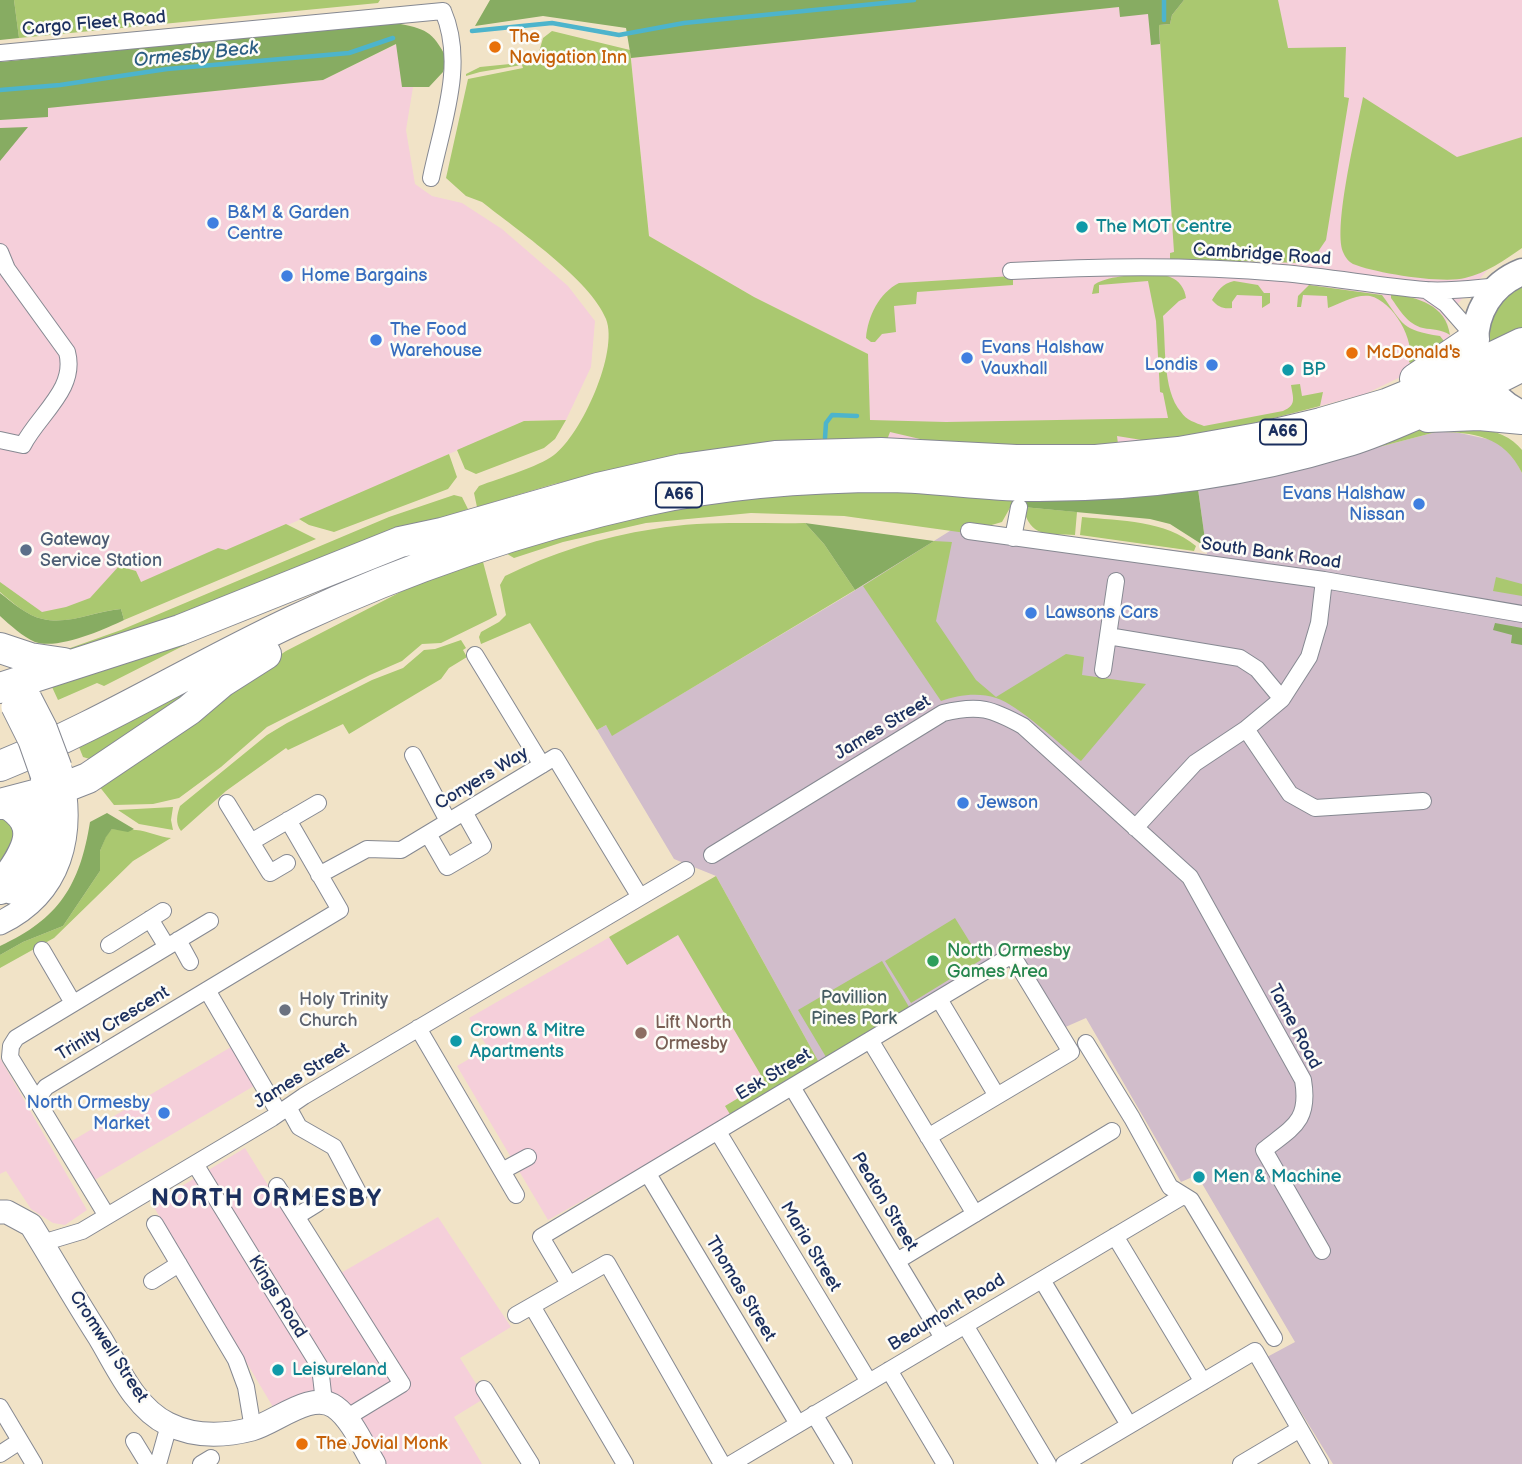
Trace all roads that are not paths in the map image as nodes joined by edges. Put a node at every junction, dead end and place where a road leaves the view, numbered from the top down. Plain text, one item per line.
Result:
1 (448, 11) edge
2 (0, 52) edge
3 (431, 178) dead end
4 (0, 251) edge
5 (4, 267) edge
6 (1011, 271) dead end
7 (1512, 276) edge
8 (1426, 290) junction
9 (1522, 343) edge
10 (1478, 356) junction
11 (1522, 366) edge
12 (1394, 412) junction
13 (1522, 417) edge
14 (0, 440) edge
15 (1019, 507) dead end
16 (969, 531) dead end
17 (442, 533) junction
18 (1013, 538) junction
19 (1324, 580) junction
20 (1116, 581) dead end
21 (382, 582) junction
22 (1522, 614) edge
23 (1108, 636) junction
24 (0, 648) edge
25 (475, 654) dead end
26 (0, 656) edge
27 (71, 664) junction
28 (1103, 670) dead end
29 (11, 691) edge
30 (1282, 699) junction
31 (1245, 729) junction
32 (0, 744) edge
33 (412, 755) dead end
34 (0, 765) edge
35 (542, 765) junction
36 (53, 780) junction
37 (1423, 801) dead end
38 (228, 803) dead end
39 (318, 803) dead end
40 (3, 804) edge
41 (464, 812) junction
42 (288, 820) junction
43 (448, 821) junction
44 (1135, 828) junction
45 (428, 834) junction
46 (251, 842) junction
47 (712, 855) dead end
48 (287, 863) dead end
49 (687, 870) dead end
50 (317, 872) junction
51 (0, 889) edge
52 (640, 897) junction
53 (0, 901) edge
54 (210, 921) dead end
55 (0, 923) edge
56 (173, 944) junction
57 (109, 945) dead end
58 (42, 950) dead end
59 (190, 962) dead end
60 (206, 990) junction
61 (939, 999) junction
62 (73, 1003) junction
63 (418, 1028) junction
64 (870, 1040) junction
65 (1086, 1043) dead end
66 (792, 1087) junction
67 (997, 1096) junction
68 (39, 1104) junction
69 (283, 1110) junction
70 (1112, 1131) dead end
71 (718, 1132) junction
72 (929, 1137) junction
73 (528, 1157) dead end
74 (195, 1164) junction
75 (502, 1171) junction
76 (648, 1174) junction
77 (278, 1186) dead end
78 (359, 1194) dead end
79 (516, 1195) dead end
80 (1183, 1195) junction
81 (318, 1203) dead end
82 (0, 1212) edge
83 (975, 1214) junction
84 (107, 1216) junction
85 (298, 1216) junction
86 (155, 1224) dead end
87 (1115, 1236) junction
88 (42, 1243) junction
89 (1322, 1251) dead end
90 (897, 1261) junction
91 (178, 1264) junction
92 (1042, 1280) junction
93 (152, 1281) dead end
94 (569, 1284) junction
95 (532, 1306) junction
96 (516, 1315) dead end
97 (965, 1325) junction
98 (943, 1338) junction
99 (1274, 1338) dead end
100 (889, 1370) junction
101 (869, 1382) junction
102 (1203, 1382) junction
103 (484, 1389) dead end
104 (324, 1402) junction
105 (0, 1407) edge
106 (814, 1414) junction
107 (346, 1418) junction
108 (169, 1424) junction
109 (798, 1424) junction
110 (1129, 1425) junction
111 (253, 1429) junction
112 (1300, 1429) junction
113 (20, 1441) junction
114 (134, 1441) dead end
115 (0, 1454) edge
116 (34, 1464) edge
117 (148, 1464) edge
118 (158, 1464) edge
119 (374, 1464) edge
120 (531, 1464) edge
121 (625, 1464) edge
122 (722, 1464) edge
123 (731, 1464) edge
124 (844, 1464) edge
125 (945, 1464) edge
126 (1048, 1464) edge
127 (1064, 1464) edge
128 (1241, 1464) edge
129 (1320, 1464) edge

1 - 2 street, Cargo Fleet Road
1 - 3 street
4 - 5 street
5 - 14 street
6 - 8 street, Cambridge Road
7 - 8 street, Cambridge Road
7 - 10 main road
8 - 10 street
9 - 10 highway, A66
10 - 11 highway, A66
10 - 12 highway, A66
10 - 13 main road
12 - 13 highway, A66
12 - 17 highway, A66
12 - 21 highway, A66
15 - 18 street
16 - 18 street, South Bank Road
17 - 27 highway, A66
17 - 32 highway, A66
18 - 19 street, South Bank Road
19 - 22 street, South Bank Road
19 - 30 street
20 - 23 street
21 - 34 highway, A66
21 - 36 highway, A66
23 - 28 street
23 - 30 street
24 - 27 highway
25 - 35 street
26 - 29 street
27 - 29 highway, A66
29 - 36 street, bridge
30 - 31 street
31 - 37 street
31 - 44 street
33 - 43 street
35 - 41 street, Conyers Way
35 - 52 street, Conyers Way
36 - 40 highway, A66
36 - 53 street
36 - 55 street
38 - 46 street
39 - 42 street
40 - 51 highway
41 - 43 street, Conyers Way
41 - 45 street
42 - 46 street
42 - 50 street
43 - 45 street, Conyers Way
44 - 47 street, James Street
44 - 89 street, Tame Road
45 - 50 street, Conyers Way
46 - 48 street
49 - 52 street, James Street
50 - 60 street
52 - 63 street, James Street
54 - 56 street
56 - 57 street
56 - 59 street
56 - 62 street
58 - 62 street
60 - 68 street, Trinity Crescent
60 - 69 street
61 - 64 street, Esk Street
61 - 67 street
61 - 67 street, Esk Street
62 - 68 street
63 - 69 street, James Street
63 - 75 street
64 - 66 street, Esk Street
64 - 72 street
65 - 80 street
66 - 71 street, Esk Street
66 - 90 street, Peaton Street
67 - 72 street
68 - 84 street
69 - 74 street, James Street
69 - 78 street
70 - 83 street
71 - 76 street, Esk Street
71 - 101 street, Maria Street
72 - 83 street
73 - 75 street
74 - 84 street, James Street
74 - 104 street, Kings Road
75 - 79 street
76 - 94 street, Esk Street
76 - 109 street, Thomas Street
77 - 85 street
80 - 87 street, Beaumont Road
80 - 99 street
81 - 85 street
82 - 88 street, Cromwell Street
83 - 90 street
84 - 88 street, James Street
85 - 107 street
86 - 91 street
87 - 92 street, Beaumont Road
87 - 102 street
88 - 108 street, Cromwell Street
90 - 98 street, Peaton Street
91 - 93 street
91 - 111 street
92 - 97 street, Beaumont Road
92 - 110 street
94 - 95 street
94 - 122 street
95 - 96 street
95 - 121 street
97 - 98 street, Beaumont Road
97 - 126 street
98 - 100 street, Beaumont Road
100 - 101 street, Beaumont Road
100 - 125 street
101 - 106 street, Beaumont Road
102 - 110 street
102 - 112 street
103 - 120 street
104 - 107 street
104 - 111 street, Cromwell Street
105 - 113 street
106 - 109 street, Beaumont Road
106 - 124 street
107 - 119 street
108 - 111 street, Cromwell Street
108 - 118 street
109 - 123 street, Beaumont Road
110 - 127 street
112 - 128 street
112 - 129 street
113 - 115 street
113 - 116 street
114 - 117 street

